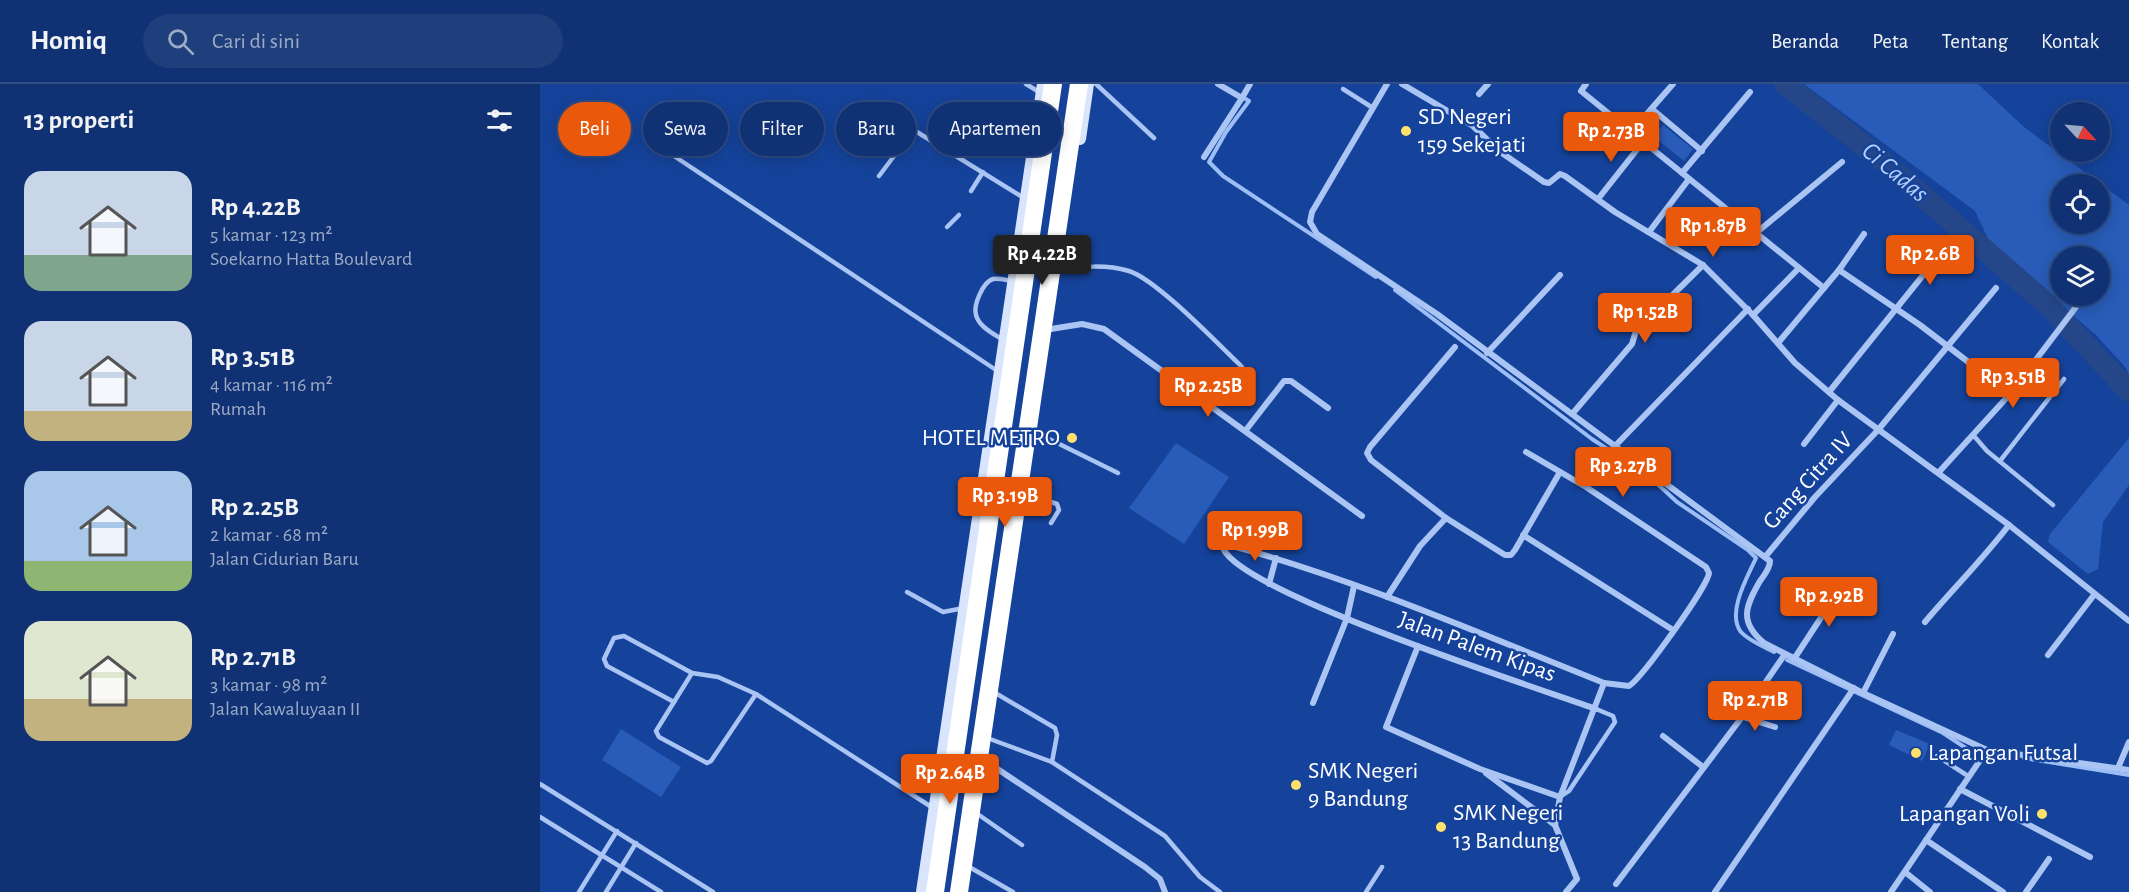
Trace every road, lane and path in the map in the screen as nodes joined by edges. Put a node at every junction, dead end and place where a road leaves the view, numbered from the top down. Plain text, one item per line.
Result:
1 (1026, 84) edge
2 (1079, 84) edge
3 (1088, 84) edge
4 (1096, 84) edge
5 (1218, 84) edge
6 (1251, 84) edge
7 (1387, 84) edge
8 (1402, 84) edge
9 (1488, 84) edge
10 (1586, 84) edge
11 (1672, 84) edge
12 (1046, 87) edge
13 (1343, 89) dead end
14 (1750, 92) dead end
15 (1479, 94) dead end
16 (1242, 98) junction
17 (1043, 102) edge
18 (1373, 108) junction
19 (1652, 109) junction
20 (1631, 132) junction
21 (1154, 138) dead end
22 (1643, 142) junction
23 (1702, 151) junction
24 (674, 156) dead end
25 (1031, 156) edge
26 (1204, 157) dead end
27 (1842, 162) dead end
28 (983, 172) junction
29 (1682, 173) junction
30 (879, 176) dead end
31 (1689, 179) junction
32 (971, 191) dead end
33 (1024, 198) junction
34 (1598, 199) junction
35 (959, 215) dead end
36 (947, 227) dead end
37 (1649, 232) junction
38 (1756, 233) junction
39 (1864, 234) dead end
40 (1945, 248) dead end
41 (1703, 265) junction
42 (1799, 268) junction
43 (1839, 270) junction
44 (1059, 272) junction
45 (1560, 275) dead end
46 (1824, 288) junction
47 (1996, 288) dead end
48 (1011, 289) junction
49 (2077, 306) edge
50 (1897, 309) junction
51 (1750, 312) junction
52 (1018, 329) junction
53 (1051, 329) junction
54 (1003, 341) junction
55 (1778, 343) junction
56 (1455, 347) dead end
57 (1947, 348) junction
58 (1487, 353) junction
59 (1242, 367) dead end
60 (999, 372) junction
61 (2064, 379) dead end
62 (1829, 392) junction
63 (2010, 394) junction
64 (1838, 400) junction
65 (1328, 408) dead end
66 (1574, 413) junction
67 (1246, 430) junction
68 (1878, 430) junction
69 (1035, 432) junction
70 (1974, 436) junction
71 (1804, 444) dead end
72 (1615, 446) junction
73 (1526, 452) dead end
74 (2000, 461) junction
75 (1560, 472) junction
76 (1939, 472) junction
77 (1118, 473) dead end
78 (1025, 493) junction
79 (2053, 505) dead end
80 (1362, 516) dead end
81 (1446, 518) junction
82 (1051, 523) dead end
83 (2009, 525) junction
84 (1523, 535) junction
85 (1765, 556) junction
86 (1013, 558) junction
87 (1276, 558) junction
88 (1269, 584) junction
89 (1843, 584) dead end
90 (1354, 586) junction
91 (907, 592) dead end
92 (2094, 595) junction
93 (1387, 597) junction
94 (964, 608) junction
95 (1347, 618) junction
96 (2129, 621) edge
97 (1925, 622) dead end
98 (1672, 630) junction
99 (1893, 634) dead end
100 (1418, 646) junction
101 (1785, 654) junction
102 (2048, 655) dead end
103 (1794, 659) junction
104 (692, 672) junction
105 (968, 676) junction
106 (1604, 683) junction
107 (1853, 691) junction
108 (1863, 693) junction
109 (756, 694) junction
110 (997, 694) junction
111 (674, 702) junction
112 (1313, 703) dead end
113 (1711, 707) dead end
114 (1596, 709) junction
115 (949, 714) junction
116 (1743, 716) junction
117 (1775, 727) dead end
118 (1663, 736) dead end
119 (990, 739) junction
120 (2129, 742) edge
121 (1987, 750) junction
122 (1937, 756) dead end
123 (987, 762) junction
124 (1052, 762) junction
125 (1703, 767) junction
126 (2118, 768) junction
127 (1480, 769) junction
128 (2129, 770) edge
129 (1968, 776) junction
130 (540, 784) edge
131 (1959, 789) junction
132 (1560, 797) junction
133 (935, 809) junction
134 (979, 815) junction
135 (540, 817) edge
136 (1555, 825) junction
137 (617, 831) junction
138 (1926, 840) junction
139 (636, 843) junction
140 (1022, 845) dead end
141 (601, 855) junction
142 (2090, 857) dead end
143 (2049, 859) dead end
144 (620, 867) junction
145 (1382, 867) dead end
146 (971, 868) junction
147 (1905, 872) junction
148 (1616, 884) dead end
149 (579, 892) edge
150 (606, 892) edge
151 (661, 892) edge
152 (714, 892) edge
153 (922, 892) edge
154 (935, 892) edge
155 (959, 892) edge
156 (968, 892) edge
157 (1013, 892) edge
158 (1165, 892) edge
159 (1220, 892) edge
160 (1366, 892) edge
161 (1566, 892) edge
162 (1715, 892) edge
163 (1891, 892) edge
164 (1930, 892) edge
165 (2003, 892) edge
166 (2026, 892) edge

1 - 12 lane
2 - 86 highway
3 - 44 main road
4 - 21 lane
5 - 16 street
6 - 16 street
7 - 18 street
8 - 34 street
9 - 15 street
10 - 20 street
11 - 19 street
12 - 17 main road
12 - 52 highway
13 - 18 lane
14 - 23 street
16 - 26 street
18 - 58 street
19 - 20 street
19 - 23 street
20 - 22 street
22 - 29 street
22 - 34 street
23 - 29 street
24 - 60 lane
25 - 33 main road
27 - 38 street
28 - 30 lane
28 - 32 lane
28 - 33 lane
29 - 31 street
31 - 37 street
31 - 38 street
33 - 48 main road
34 - 37 street
35 - 36 lane
37 - 41 street
38 - 42 street
39 - 43 street
40 - 50 street
41 - 51 street
41 - 66 street
42 - 46 street
42 - 51 street
43 - 46 street
43 - 50 street
44 - 53 main road
44 - 59 lane
45 - 58 street
46 - 55 street
47 - 57 street, Gang Citra IV
48 - 52 highway
48 - 54 main road
48 - 54 lane
49 - 63 street
50 - 57 street
50 - 62 street
51 - 55 street
51 - 72 street
52 - 105 highway
53 - 67 street
53 - 69 main road
54 - 60 main road
55 - 62 street
56 - 81 street
57 - 63 street
57 - 68 street, Gang Citra IV
58 - 66 street
60 - 94 main road
61 - 74 lane
62 - 64 street
63 - 70 street
64 - 68 street
64 - 71 street
65 - 67 street
66 - 72 street
67 - 80 street
68 - 76 street
68 - 85 street, Gang Citra IV
69 - 77 lane
69 - 78 main road
70 - 74 lane
70 - 76 street
72 - 85 street
73 - 75 street
74 - 79 lane
75 - 84 street
75 - 98 street
76 - 83 street
78 - 82 lane
78 - 86 main road
81 - 84 street
81 - 93 street
83 - 92 street
83 - 97 street
84 - 98 street
85 - 101 street
86 - 110 main road
86 - 155 highway
87 - 88 street
87 - 88 street, Jalan Palem Kipas
87 - 90 street
88 - 95 street, Jalan Palem Kipas
89 - 103 street
90 - 93 street
90 - 95 street
91 - 94 lane
92 - 96 street
92 - 102 street
93 - 106 street
94 - 115 main road
95 - 100 street, Jalan Palem Kipas
95 - 112 street
98 - 106 street
99 - 108 street
100 - 114 street, Jalan Palem Kipas
100 - 127 street
101 - 103 street
101 - 116 street
103 - 107 street
104 - 109 lane
104 - 111 lane
104 - 111 lane
105 - 115 highway
105 - 154 highway
106 - 114 street
107 - 108 street
107 - 162 street
108 - 121 street
109 - 111 lane
109 - 133 lane
110 - 119 main road
110 - 124 lane
113 - 116 street
114 - 132 street
114 - 132 lane
115 - 133 main road
116 - 117 street
116 - 125 street
118 - 125 street
119 - 123 main road
119 - 124 lane
120 - 126 street
121 - 126 street
121 - 129 street
122 - 129 lane
123 - 134 main road
123 - 158 street
124 - 159 lane
125 - 148 street
126 - 128 street
127 - 132 street
127 - 136 street
129 - 131 street
130 - 137 lane
131 - 138 street
131 - 142 street
132 - 136 street
133 - 153 main road
134 - 140 lane
134 - 146 main road
135 - 141 lane
136 - 161 street
137 - 139 lane
137 - 141 lane
138 - 147 street
138 - 165 street
139 - 144 lane
139 - 152 lane
141 - 144 lane
141 - 149 lane
143 - 166 street
144 - 150 lane
144 - 151 lane
145 - 160 lane
146 - 156 main road
146 - 157 lane
147 - 163 street
147 - 164 street

